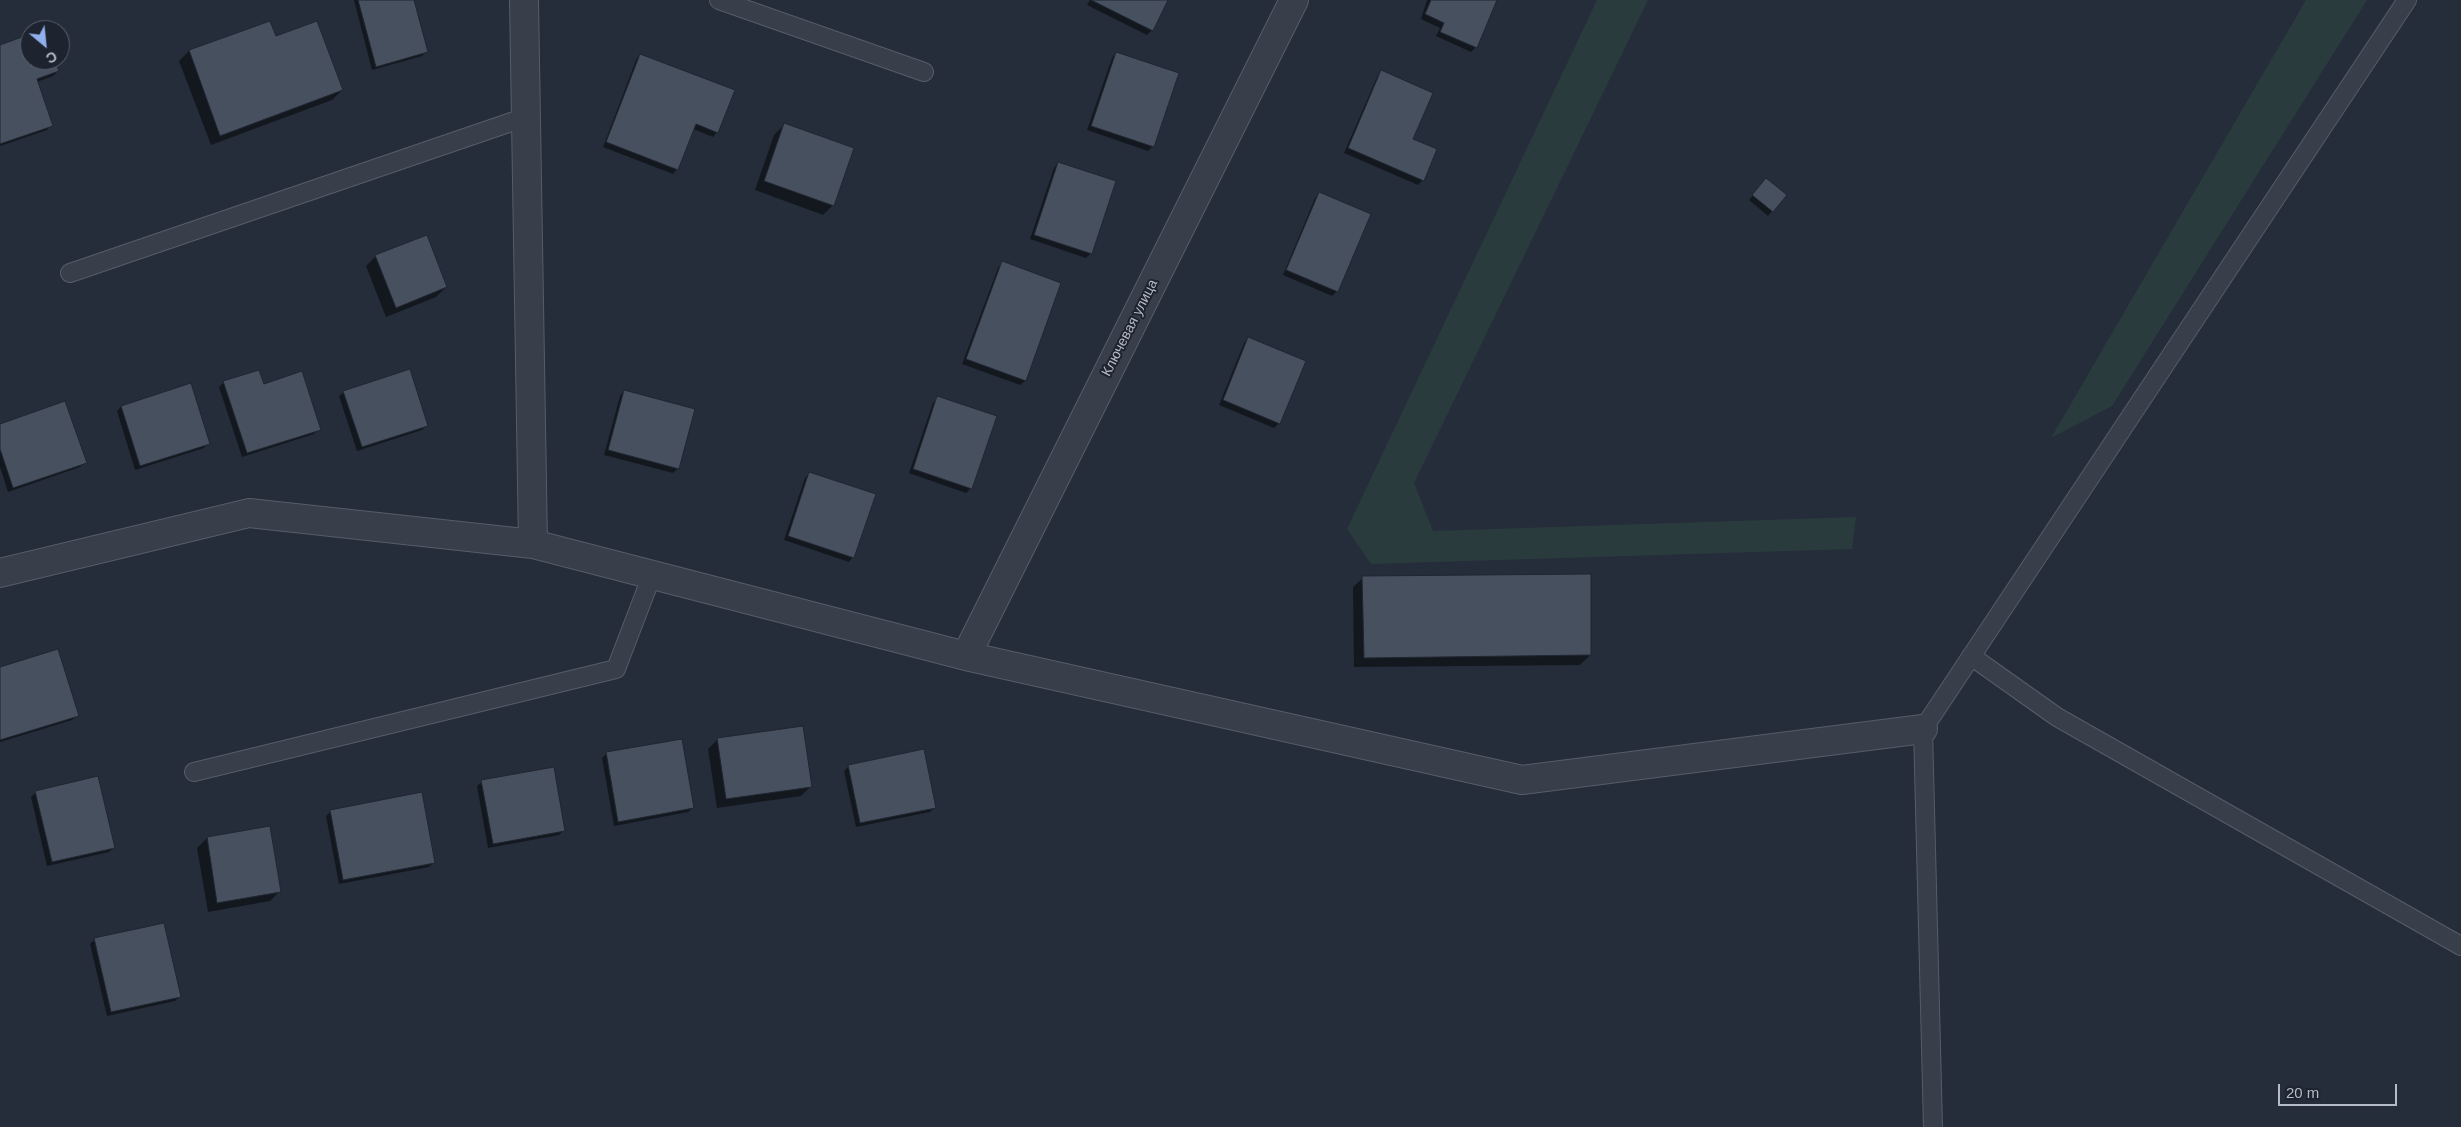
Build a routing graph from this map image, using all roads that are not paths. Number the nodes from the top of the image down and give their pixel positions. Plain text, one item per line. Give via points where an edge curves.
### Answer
1 (524, 0) edge
2 (719, 0) edge
3 (1294, 0) edge
4 (2407, 0) edge
5 (924, 72) dead end
6 (526, 117) junction
7 (70, 273) dead end
8 (533, 544) junction
9 (0, 573) edge
10 (652, 575) junction
11 (966, 656) junction
12 (1971, 656) junction
13 (1922, 730) junction
14 (194, 772) dead end
15 (2461, 946) edge
16 (1933, 1127) edge

1 - 6 street
2 - 5 lane
3 - 11 street, Ключевая улица
4 - 12 lane
6 - 7 lane
6 - 8 street
8 - 9 street via 249,513
8 - 10 street
10 - 11 street
10 - 14 lane via 616,669
11 - 13 street via 1522,780
12 - 13 lane
12 - 15 lane via 2057,717
13 - 16 lane

